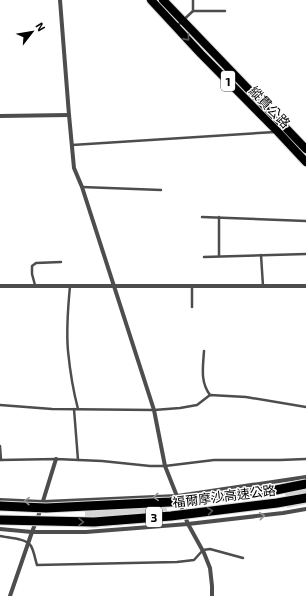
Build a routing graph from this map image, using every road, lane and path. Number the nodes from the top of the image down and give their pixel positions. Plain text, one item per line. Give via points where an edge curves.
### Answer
1 (60, 0) edge
2 (151, 0) edge
3 (163, 0) edge
4 (194, 0) edge
5 (225, 11) dead end
6 (193, 12) junction
7 (179, 24) junction
8 (69, 115) junction
9 (0, 116) edge
10 (278, 132) junction
11 (72, 145) junction
12 (306, 149) edge
13 (306, 162) edge
14 (82, 187) junction
15 (161, 190) dead end
16 (202, 217) dead end
17 (219, 217) junction
18 (306, 221) edge
19 (306, 254) edge
20 (261, 255) junction
21 (219, 256) junction
22 (204, 257) dead end
23 (62, 262) dead end
24 (0, 286) edge
25 (36, 286) junction
26 (70, 286) junction
27 (114, 286) junction
28 (192, 286) junction
29 (263, 286) junction
30 (306, 286) edge
31 (192, 307) dead end
32 (204, 351) dead end
33 (210, 395) junction
34 (0, 405) edge
35 (306, 406) edge
36 (74, 409) junction
37 (78, 409) junction
38 (154, 410) junction
39 (0, 446) edge
40 (56, 459) junction
41 (306, 459) edge
42 (1, 460) edge
43 (78, 460) junction
44 (165, 466) junction
45 (306, 477) edge
46 (306, 484) edge
47 (177, 496) junction
48 (306, 498) edge
49 (0, 500) edge
50 (43, 502) junction
51 (0, 506) edge
52 (306, 509) edge
53 (0, 520) edge
54 (188, 524) junction
55 (0, 530) edge
56 (32, 532) junction
57 (0, 536) edge
58 (28, 543) junction
59 (203, 550) junction
60 (244, 558) dead end
61 (10, 596) edge
62 (212, 596) edge

1 - 8 street
2 - 7 main road, 縱貫公路 / 1
3 - 7 main road, 縱貫公路 / 1
4 - 6 lane
5 - 6 lane
6 - 7 lane
7 -> 10 main road, 縱貫公路 / 1 via 201,54
7 - 12 main road, 縱貫公路 / 1
8 - 9 street
8 - 11 street
10 - 11 lane
10 - 13 main road, 縱貫公路 / 1
11 - 14 street via 74,168
14 - 15 lane
14 - 27 street
16 - 17 lane
17 - 18 lane
17 - 21 lane
19 - 20 lane
20 - 21 lane
20 - 29 lane
21 - 22 lane
23 - 25 lane via 36,263 32,266
24 - 25 street
25 - 26 street
26 - 27 street
26 - 37 lane via 68,350
27 - 28 street
27 - 38 street
28 - 29 street
28 - 31 lane
29 - 30 street
32 - 33 lane via 203,376 205,389
33 - 35 lane via 246,397
33 - 38 lane via 197,405
34 - 36 lane
36 - 37 lane
36 - 43 lane
37 - 38 lane
38 - 44 street
39 - 42 lane
40 - 42 lane
40 - 43 lane
40 - 50 street
41 - 44 lane via 214,460
43 - 44 lane
44 - 47 street
45 - 47 street
46 - 51 highway, 福爾摩沙高速公路 / 3, bridge via 276,490 170,502 46,508
47 -> 50 street
47 - 54 street
53 -> 48 highway, 福爾摩沙高速公路 / 3, bridge via 94,522 171,516
50 -> 49 street
50 - 56 street
54 -> 52 street
54 - 56 street via 86,532
54 - 59 street
55 - 56 street
56 - 58 street
57 - 58 lane
58 - 59 lane via 37,565 177,562 194,560
58 - 61 street
59 - 60 lane via 210,549
59 - 62 street via 210,568

